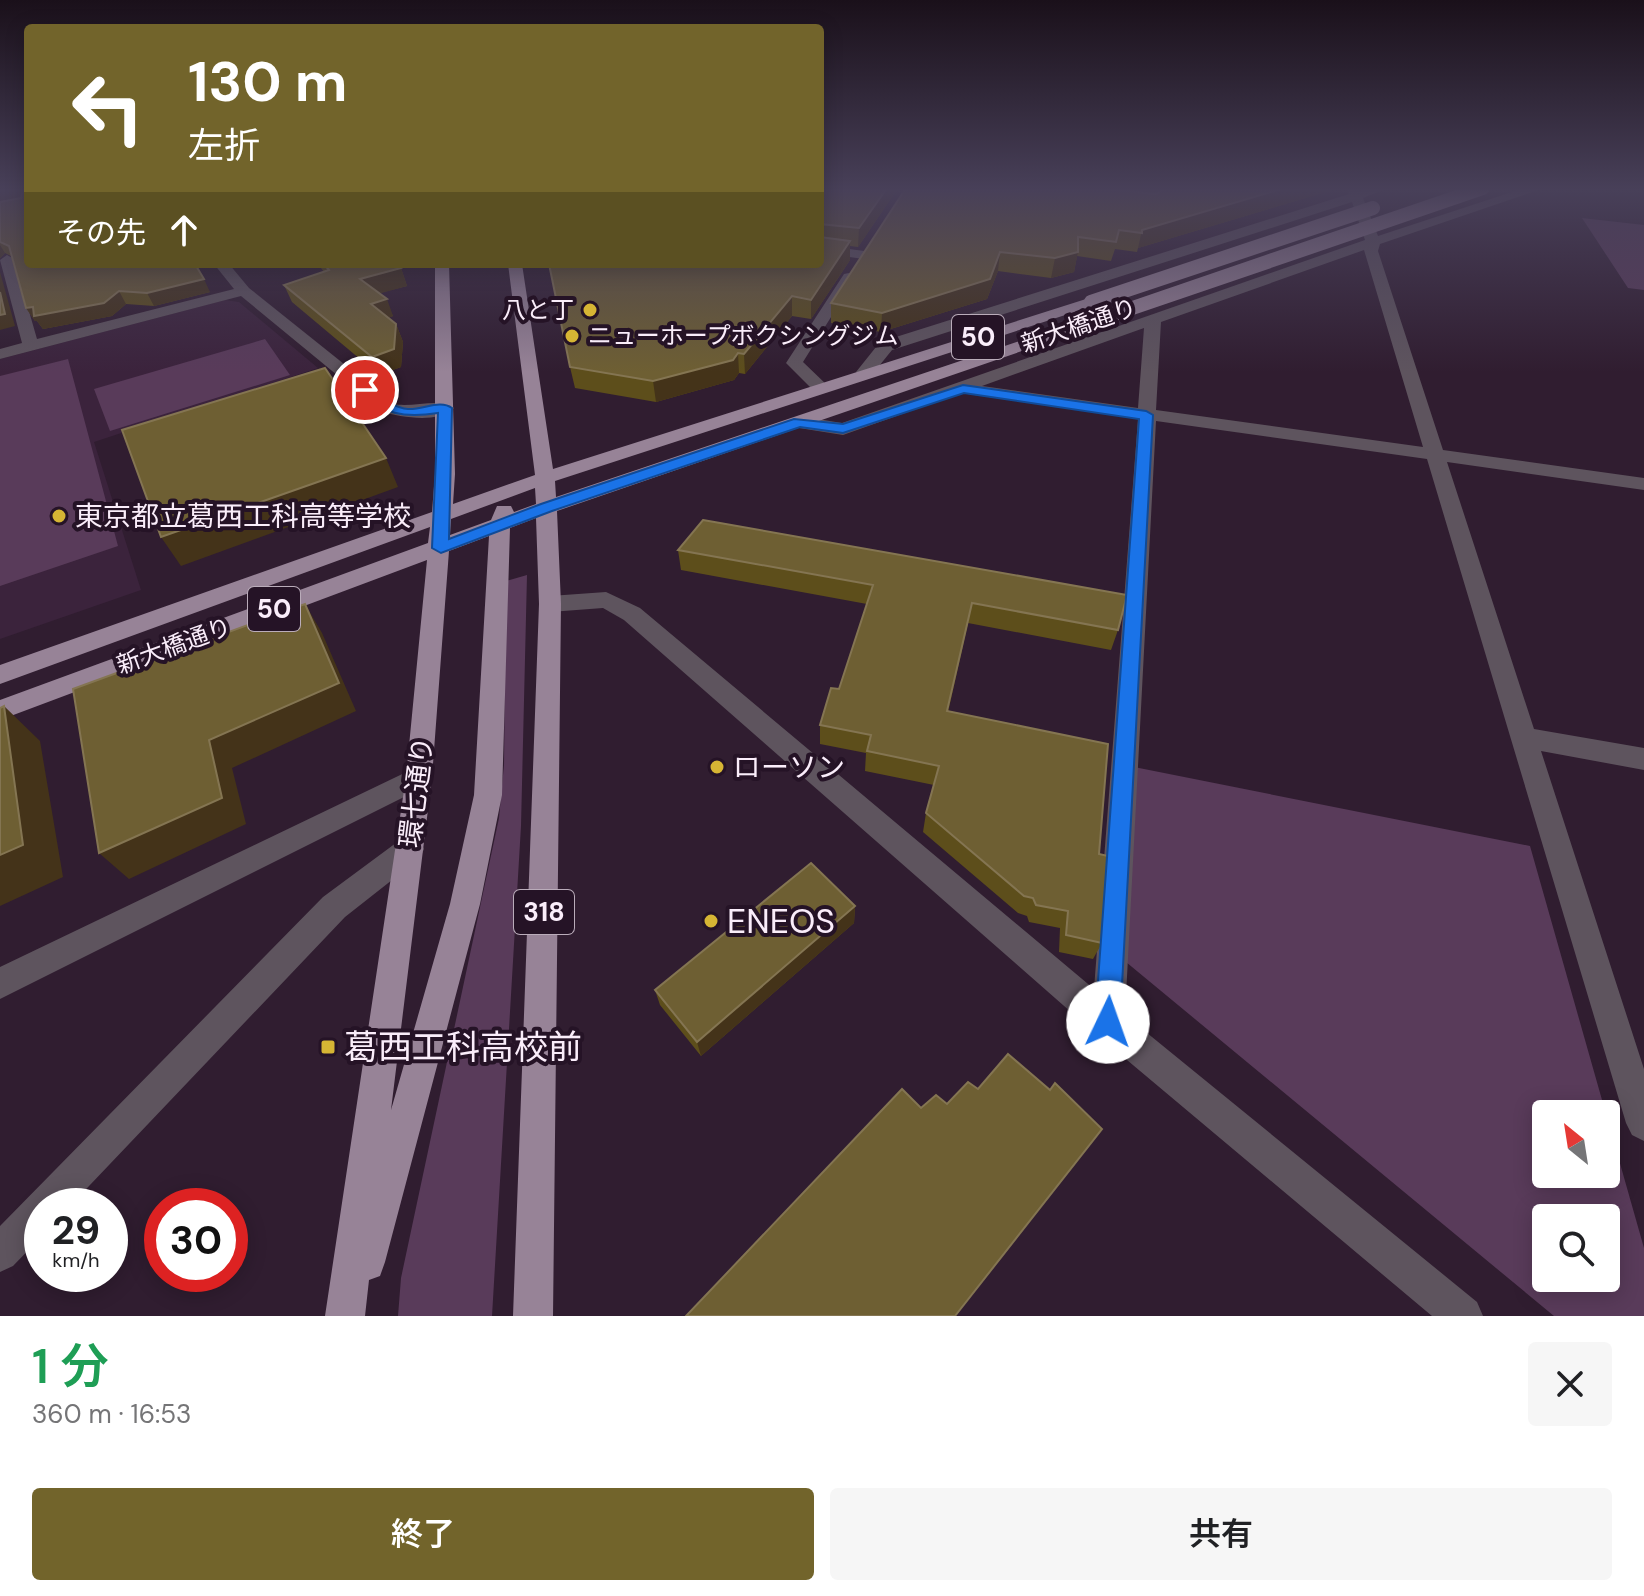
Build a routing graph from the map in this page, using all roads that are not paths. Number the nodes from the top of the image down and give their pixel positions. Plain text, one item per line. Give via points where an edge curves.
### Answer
1 (867, 249) edge
2 (1182, 249) edge
3 (1237, 249) edge
4 (1304, 249) edge
5 (1352, 249) edge
6 (1371, 249) edge
7 (824, 250) edge
8 (864, 255) junction
9 (8, 259) edge
10 (224, 268) edge
11 (442, 268) edge
12 (516, 268) edge
13 (244, 291) junction
14 (1153, 320) junction
15 (31, 346) junction
16 (0, 354) edge
17 (865, 372) junction
18 (820, 387) junction
19 (963, 389) junction
20 (445, 408) junction
21 (1146, 415) junction
22 (799, 422) junction
23 (1436, 455) junction
24 (1644, 484) edge
25 (546, 492) junction
26 (442, 515) junction
27 (500, 525) junction
28 (441, 548) junction
29 (550, 604) junction
30 (0, 675) edge
31 (0, 710) edge
32 (1525, 738) junction
33 (1644, 759) edge
34 (419, 777) junction
35 (410, 849) junction
36 (0, 983) edge
37 (1108, 1022) junction
38 (1644, 1123) edge
39 (63, 1188) edge
40 (24, 1228) edge
41 (0, 1253) edge
42 (348, 1316) edge
43 (533, 1316) edge
44 (1463, 1316) edge

1 - 8 street
2 - 17 street via 886,346
3 - 17 main road, 新大橋通り / 50, bridge via 1091,302
4 - 22 main road, 新大橋通り / 50, bridge
5 - 14 street
6 - 23 street
7 - 8 street
8 - 18 street via 794,363
9 - 15 street
10 - 13 street
11 - 20 main road, 環七通り
12 - 25 main road, 318
13 - 15 street
13 - 20 street via 388,408 409,413
14 - 19 street
14 - 21 street
15 - 16 street
17 - 18 main road, 新大橋通り / 50
18 - 25 main road, 新大橋通り / 50
19 - 21 street
19 - 22 street via 843,429
20 - 26 main road, 環七通り
21 - 23 street
21 - 37 street
22 - 25 main road, 新大橋通り / 50
23 - 24 street
23 - 32 street
25 - 26 main road, 新大橋通り / 50
25 - 27 main road via 514,497
25 - 29 main road, 318
26 - 28 main road, 環七通り
26 - 30 main road, 新大橋通り / 50
27 - 28 main road, 新大橋通り / 50
27 - 42 main road via 488,795 465,904
28 - 31 main road, 新大橋通り / 50
28 - 34 main road, 環七通り
29 - 37 street via 606,600 632,614
29 - 43 main road, 318
32 - 33 street
32 - 38 street
34 - 35 main road, 環七通り
34 - 36 street
35 - 39 street via 334,907
35 - 42 main road, 環七通り
37 - 44 street
40 - 41 street

